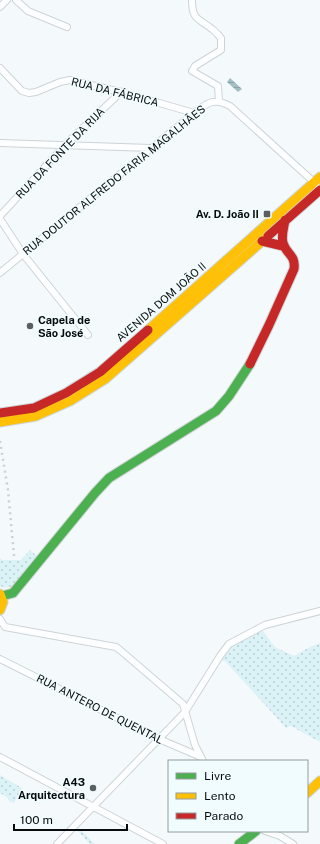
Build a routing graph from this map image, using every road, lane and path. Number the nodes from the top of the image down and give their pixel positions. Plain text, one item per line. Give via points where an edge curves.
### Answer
1 (7, 0) edge
2 (16, 0) edge
3 (192, 0) edge
4 (0, 7) edge
5 (67, 27) dead end
6 (0, 68) edge
7 (121, 92) junction
8 (219, 101) junction
9 (194, 112) junction
10 (0, 143) edge
11 (65, 145) junction
12 (151, 148) junction
13 (319, 184) edge
14 (0, 216) edge
15 (0, 219) edge
16 (285, 220) junction
17 (262, 241) junction
18 (283, 246) junction
19 (23, 254) junction
20 (0, 273) edge
21 (88, 335) dead end
22 (35, 412) junction
23 (0, 413) edge
24 (0, 422) edge
25 (1, 595) edge
26 (0, 610) edge
27 (320, 611) edge
28 (0, 619) edge
29 (0, 658) edge
30 (185, 712) junction
31 (159, 739) junction
32 (0, 757) edge
33 (202, 759) edge
34 (320, 781) edge
35 (308, 792) edge
36 (95, 806) junction
37 (251, 832) edge
38 (269, 832) edge
39 (57, 844) edge
40 (163, 844) edge
41 (239, 844) edge
42 (293, 844) edge

1 - 4 street
2 - 5 street via 28,11
3 - 8 street via 192,11 196,20 212,29 221,38 221,50 195,66 192,71 218,86
6 - 7 street, RUA DA FÁBRICA via 22,91 28,93 70,80
7 - 9 street, RUA DA FÁBRICA
7 - 11 street, RUA DA FONTE DA RIJA
8 - 9 street, RUA DOUTOR ALFREDO FARIA MAGALHÃES via 210,102
8 - 13 street, RUA DOUTOR ALFREDO FARIA MAGALHÃES via 230,106
9 - 12 street, RUA DOUTOR ALFREDO FARIA MAGALHÃES
10 - 11 street
11 - 12 street
11 - 14 street, RUA DA FONTE DA RIJA
12 - 19 street, RUA DOUTOR ALFREDO FARIA MAGALHÃES
13 - 16 main road, AVENIDA DOM JOÃO II
13 - 22 main road, AVENIDA DOM JOÃO II via 100,372
15 - 19 street
16 - 17 main road, AVENIDA DOM JOÃO II
16 - 18 main road
17 - 18 main road
17 - 22 main road, AVENIDA DOM JOÃO II via 105,379 70,401
18 - 25 main road via 295,259 296,264 259,346 229,398 216,411 109,478 13,593
19 - 20 street, RUA DOUTOR ALFREDO FARIA MAGALHÃES
19 - 21 street
22 - 23 main road, AVENIDA DOM JOÃO II
22 - 24 main road, AVENIDA DOM JOÃO II
25 - 26 main road via 3,604
27 - 30 street via 265,625 229,644
28 - 30 street via 5,627 116,647 183,704
29 - 31 street, RUA ANTERO DE QUENTAL
30 - 31 street
30 - 33 street
31 - 33 street, RUA ANTERO DE QUENTAL
31 - 36 street
32 - 36 street
34 - 35 main road
36 - 39 street
36 - 40 street
37 - 41 main road
38 - 42 street

